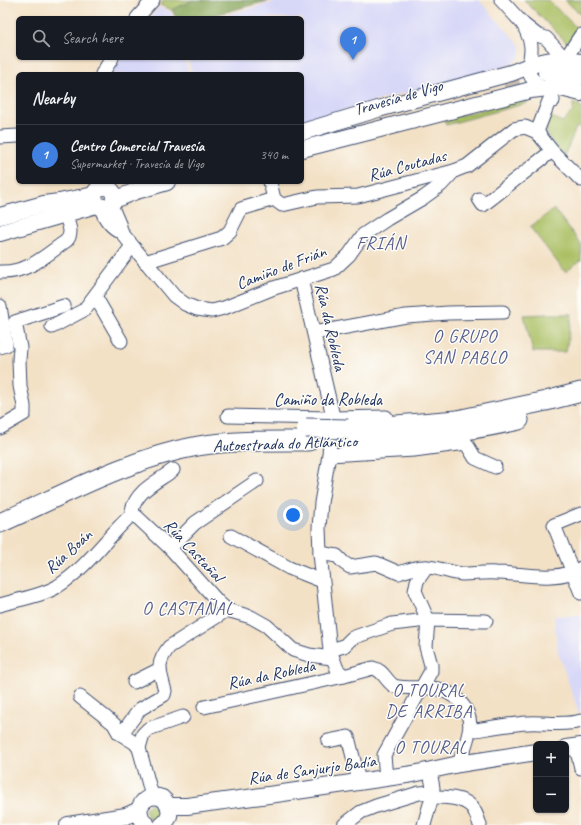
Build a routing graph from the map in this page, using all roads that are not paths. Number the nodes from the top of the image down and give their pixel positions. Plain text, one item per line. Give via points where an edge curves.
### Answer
1 (153, 0) edge
2 (501, 0) edge
3 (139, 16) edge
4 (523, 24) junction
5 (581, 35) edge
6 (111, 60) edge
7 (574, 62) edge
8 (528, 66) junction
9 (103, 72) edge
10 (581, 77) edge
11 (545, 80) junction
12 (581, 82) edge
13 (581, 93) edge
14 (553, 100) dead end
15 (304, 131) edge
16 (537, 132) junction
17 (16, 136) edge
18 (304, 136) edge
19 (0, 137) edge
20 (304, 143) edge
21 (304, 148) edge
22 (552, 151) junction
23 (454, 171) junction
24 (581, 180) edge
25 (130, 184) edge
26 (160, 184) edge
27 (270, 184) edge
28 (103, 196) edge
29 (479, 199) dead end
30 (274, 200) junction
31 (65, 214) junction
32 (0, 216) edge
33 (0, 233) edge
34 (132, 246) junction
35 (145, 262) junction
36 (0, 272) edge
37 (301, 279) junction
38 (95, 296) junction
39 (0, 306) edge
40 (64, 306) dead end
41 (503, 312) dead end
42 (52, 327) dead end
43 (314, 333) junction
44 (121, 341) dead end
45 (0, 347) edge
46 (581, 392) edge
47 (581, 405) edge
48 (428, 414) dead end
49 (228, 416) dead end
50 (332, 418) junction
51 (0, 428) edge
52 (307, 435) junction
53 (348, 435) junction
54 (329, 455) junction
55 (494, 467) dead end
56 (173, 470) dead end
57 (257, 481) dead end
58 (0, 510) edge
59 (132, 514) junction
60 (581, 514) edge
61 (0, 524) edge
62 (231, 536) dead end
63 (170, 548) junction
64 (320, 553) junction
65 (427, 567) junction
66 (577, 570) edge
67 (322, 581) junction
68 (581, 593) edge
69 (0, 605) edge
70 (227, 610) junction
71 (428, 620) junction
72 (486, 621) dead end
73 (331, 654) junction
74 (160, 669) junction
75 (344, 676) junction
76 (134, 682) dead end
77 (423, 688) junction
78 (80, 697) dead end
79 (204, 707) dead end
80 (183, 717) dead end
81 (581, 721) edge
82 (126, 729) dead end
83 (470, 731) junction
84 (328, 741) dead end
85 (574, 747) edge
86 (140, 748) junction
87 (533, 752) edge
88 (459, 764) junction
89 (581, 768) edge
90 (430, 771) junction
91 (386, 778) junction
92 (359, 781) junction
93 (432, 795) junction
94 (152, 796) junction
95 (167, 819) edge
96 (141, 820) edge
97 (68, 825) edge
98 (344, 825) edge
99 (424, 825) edge
100 (480, 825) edge

1 - 3 street
2 - 4 street
4 - 7 street via 537,35 546,38
4 - 8 street via 531,46
5 - 7 street via 567,56
6 - 9 street
7 - 8 main road via 553,60
8 - 11 street via 533,80
8 - 15 main road
10 - 11 main road via 564,74
11 - 12 main road
11 - 13 main road via 557,87
11 - 21 main road via 517,93
14 - 16 street via 549,101
16 - 22 street
16 - 23 street, Rúa Coutadas via 525,127 514,129 467,166
17 - 19 street
18 - 20 main road, Travesía de Vigo via 504,83
22 - 24 street
22 - 29 street via 483,205
23 - 30 street, Rúa Coutadas via 358,196 317,197 282,205
23 - 37 street, Camiño de Frián via 442,185 363,235 349,255 334,269
25 - 28 main road
26 - 28 main road via 130,193
27 - 30 street
28 - 31 main road
28 - 32 main road via 44,204
28 - 34 street, Camiño de Frián via 106,220
30 - 35 street, Rúa Coutadas via 241,209 230,231 222,238
31 - 33 main road
31 - 36 street via 71,233 66,241 31,266 11,272
34 - 35 street, Camiño de Frián
34 - 38 street
35 - 37 street, Camiño de Frián via 174,296 197,309 212,311
37 - 43 street, Rúa da Robleda
38 - 42 street via 84,310
38 - 44 street
39 - 45 street via 6,345
40 - 51 street via 15,322 20,348 20,386 24,414
41 - 43 street via 406,316
43 - 50 street, Rúa da Robleda
46 - 53 highway, Autoestrada do Atlántico via 457,420
47 - 53 highway, Autoestrada do Atlántico via 487,428 443,435 397,440
48 - 50 street, Camiño da Robleda
49 - 50 street, Camiño da Robleda
50 - 54 street, Rúa da Robleda
52 - 53 highway, Autoestrada do Atlántico
52 - 58 highway, Autoestrada do Atlántico via 246,429 192,434 115,458
52 - 61 highway, Autoestrada do Atlántico via 206,446 156,456
54 - 55 street via 414,450 466,443 475,458
54 - 64 street, Rúa da Robleda via 321,503
56 - 59 street, Rúa Boán via 140,494 134,502
57 - 63 street via 195,523
59 - 63 street, Rúa Castañal
59 - 69 street, Rúa Boán via 84,564 57,587
60 - 66 street via 554,525
62 - 67 street via 289,568
63 - 70 street, Rúa Castañal
64 - 65 street via 337,556 350,567 376,563 399,573
64 - 67 street, Rúa da Robleda
65 - 66 street via 463,574 498,573 525,576 564,575
65 - 71 street via 417,581 415,591
66 - 68 street
67 - 73 street, Rúa da Robleda
70 - 73 street, Rúa Castañal via 251,617 267,626 294,650 309,655
70 - 74 street via 169,647 163,655
71 - 72 street
71 - 73 street via 392,624 352,638
71 - 77 street via 426,647 431,671
73 - 75 street, Rúa da Robleda via 337,669
74 - 76 street
74 - 82 street via 164,695 140,709
75 - 77 street, Rúa da Robleda via 373,668 380,671 394,686
75 - 79 street, Rúa da Robleda
77 - 83 street, Rúa da Robleda via 443,690 458,699 467,710
77 - 91 street via 384,755
78 - 86 street via 114,724 119,734 135,742
80 - 86 street via 148,728 143,734
81 - 83 street via 571,724 505,725
83 - 88 street, Rúa da Robleda
84 - 92 street via 348,737
85 - 89 street
86 - 94 street
87 - 88 main road, Rúa de Sanjurjo Badía
88 - 90 main road, Rúa de Sanjurjo Badía
90 - 91 main road, Rúa de Sanjurjo Badía
90 - 93 street
91 - 92 main road, Rúa de Sanjurjo Badía
92 - 95 main road, Rúa de Sanjurjo Badía via 187,806
93 - 98 street via 419,793 376,806 361,812
93 - 99 street
93 - 100 street via 467,803 472,807
94 - 95 main road, Rúa de Sanjurjo Badía via 162,798 166,802
94 - 96 main road via 143,801
96 - 97 main road

